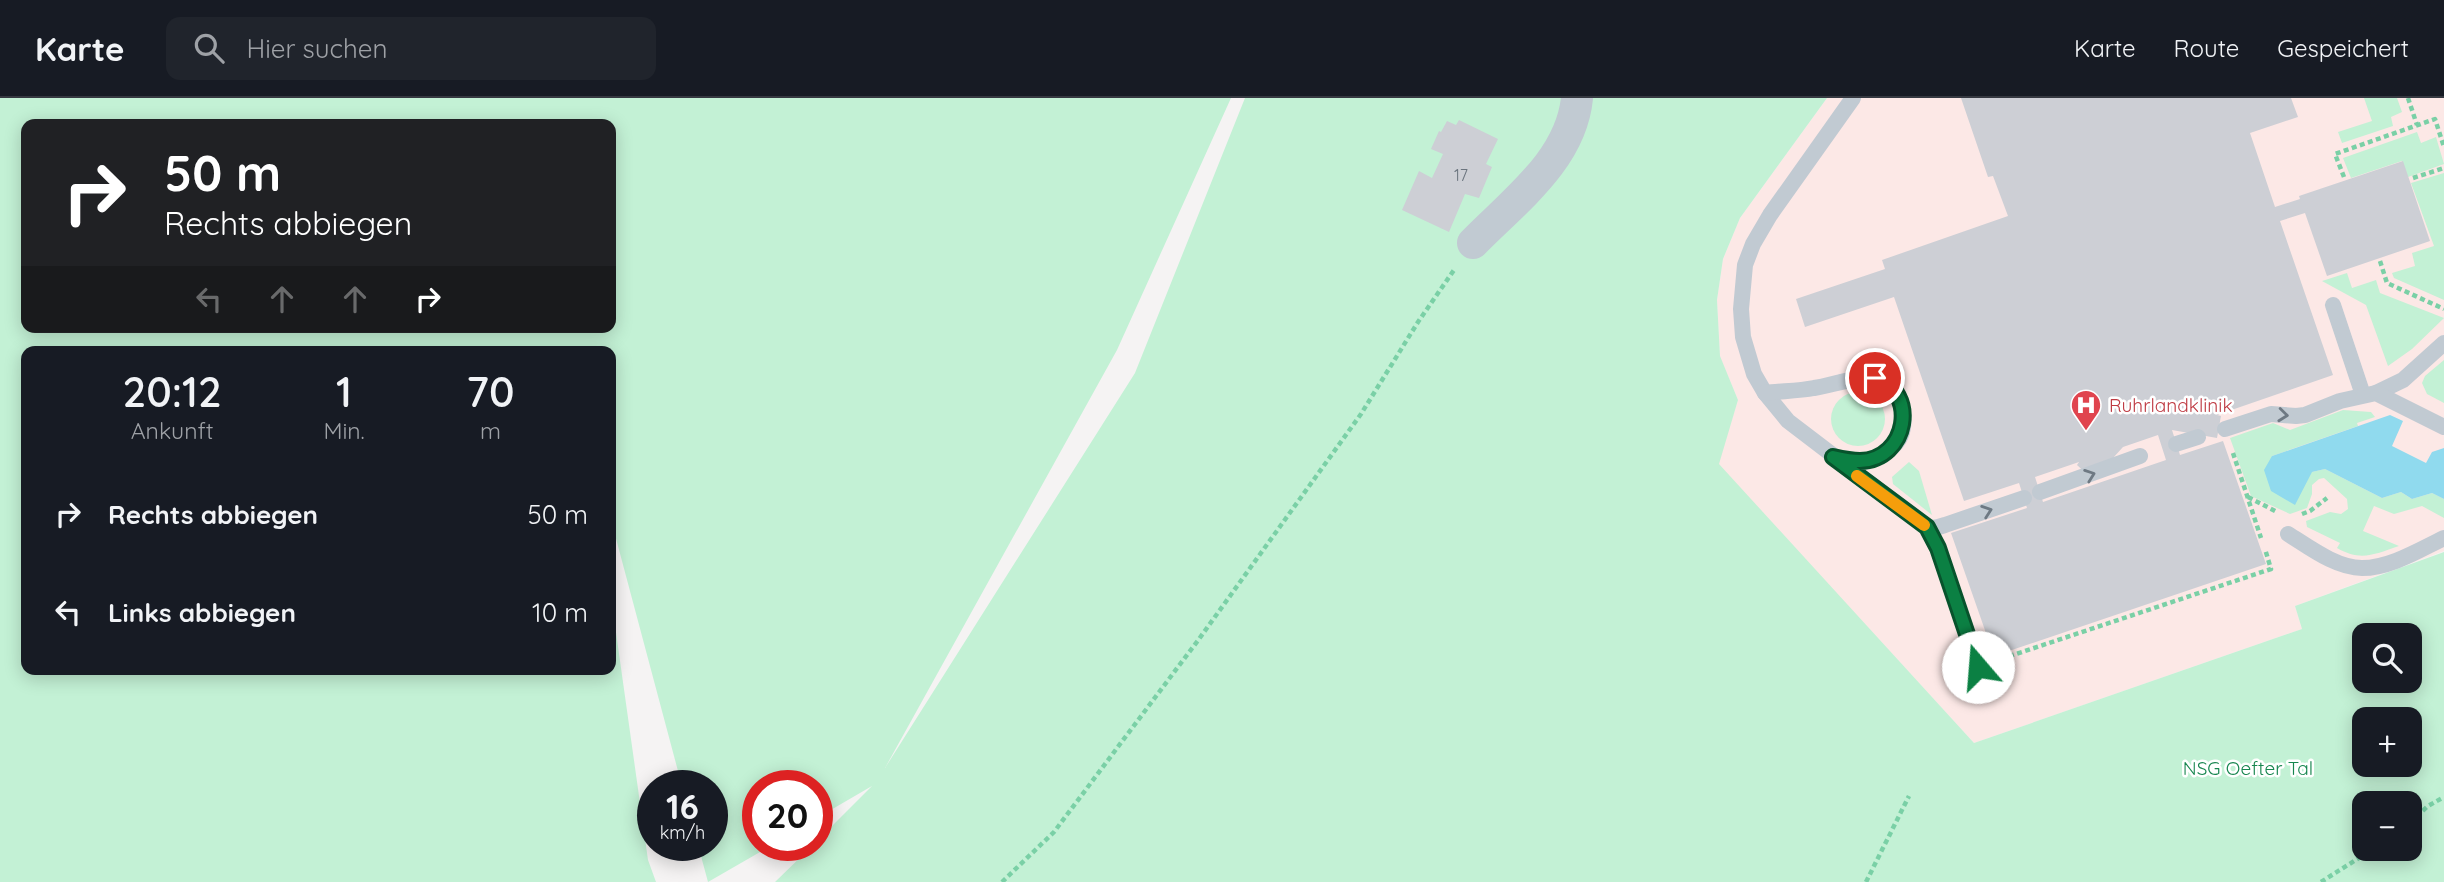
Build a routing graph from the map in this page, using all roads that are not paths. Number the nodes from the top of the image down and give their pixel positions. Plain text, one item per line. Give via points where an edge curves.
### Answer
1 (1577, 98) edge
2 (1853, 98) edge
3 (1473, 243) road end
4 (2333, 305) dead end
5 (2444, 343) edge
6 (1765, 393) junction
7 (2369, 394) junction
8 (2444, 427) edge
9 (2225, 429) road end
10 (2198, 437) dead end
11 (2176, 444) dead end
12 (2140, 456) dead end
13 (1833, 457) junction
14 (2040, 492) dead end
15 (2024, 498) dead end
16 (1927, 527) junction
17 (2288, 534) dead end
18 (2444, 538) edge
19 (1978, 667) road end

1 - 3 street via 1575,117 1558,153
2 - 6 lane via 1770,215 1745,265 1743,337
4 - 7 lane
5 - 7 lane via 2403,380
6 - 13 lane via 1788,421
6 - 13 lane via 1850,380 1885,381 1899,400 1900,438 1876,457 1861,461
7 - 8 lane
9 -> 7 lane via 2270,414 2305,415
10 - 11 lane
14 -> 12 lane
13 - 16 lane
16 -> 15 lane via 1951,524
16 - 19 lane
17 - 18 lane via 2334,561 2360,568 2400,558

